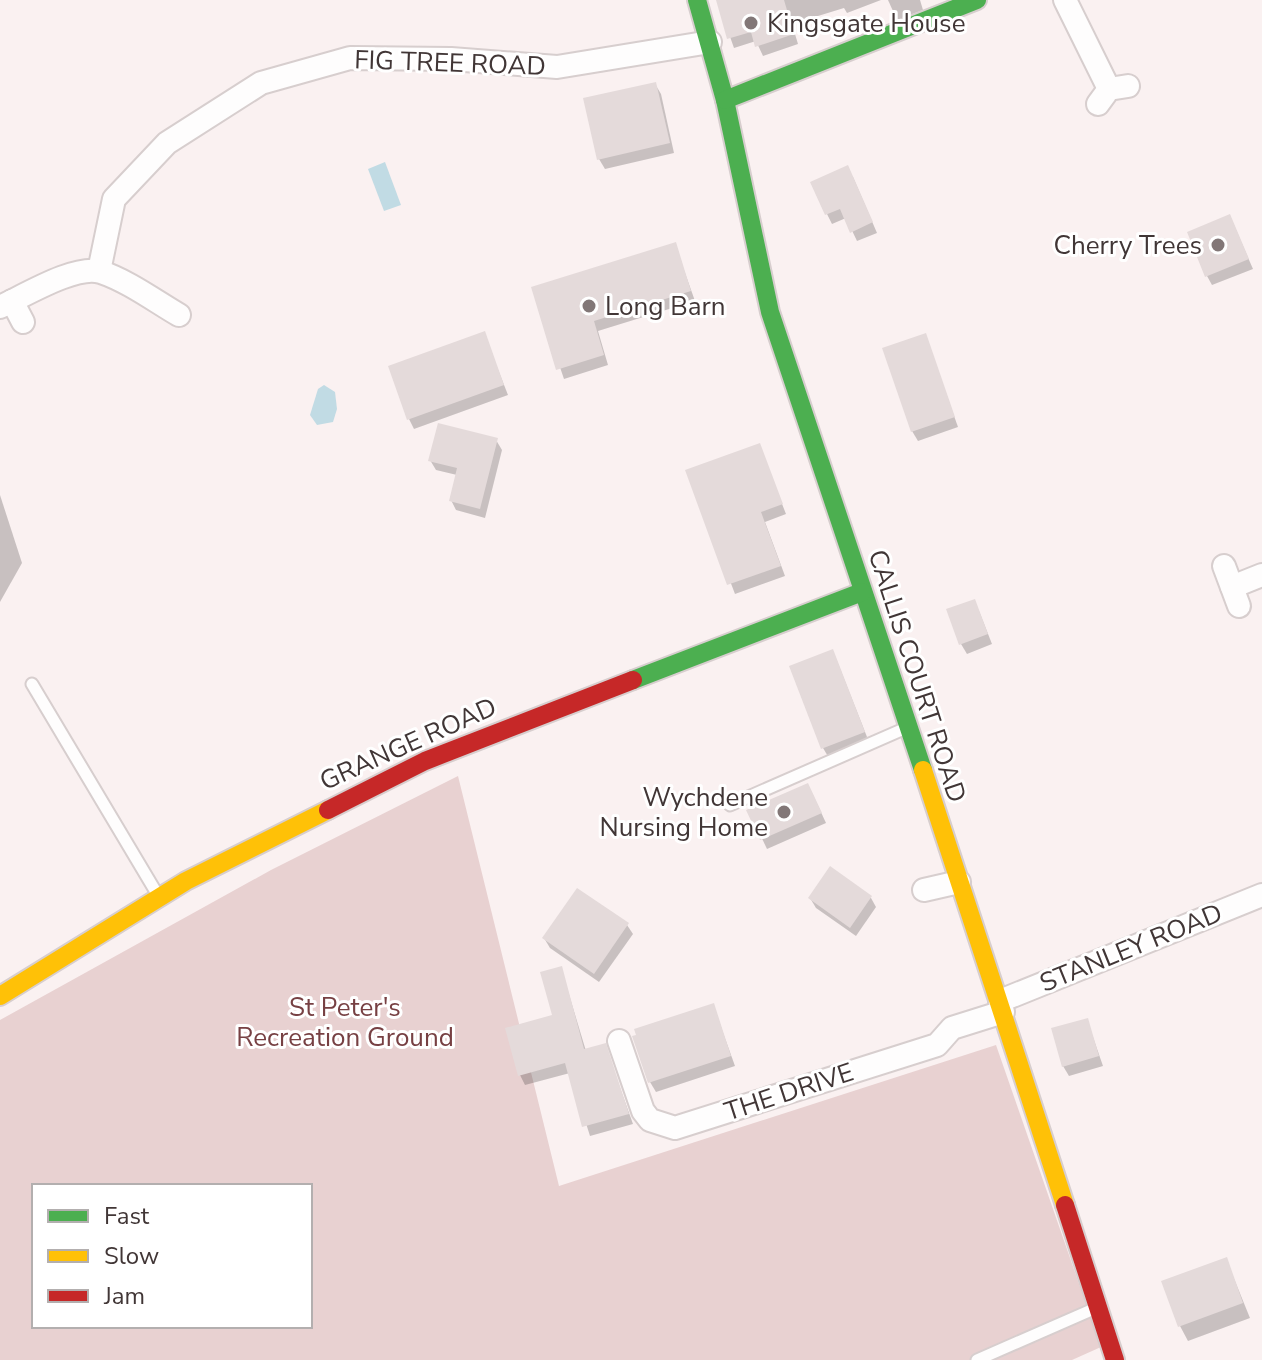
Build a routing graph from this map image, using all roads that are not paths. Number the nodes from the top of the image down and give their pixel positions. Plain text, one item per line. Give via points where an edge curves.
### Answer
1 (697, 0) edge
2 (977, 0) edge
3 (1065, 0) edge
4 (710, 42) junction
5 (1112, 93) dead end
6 (725, 100) junction
7 (99, 271) junction
8 (6, 304) edge
9 (181, 312) dead end
10 (23, 322) dead end
11 (1262, 575) edge
12 (1231, 586) dead end
13 (862, 592) junction
14 (32, 684) dead end
15 (907, 728) junction
16 (730, 805) dead end
17 (959, 882) junction
18 (924, 890) dead end
19 (1262, 895) edge
20 (159, 898) junction
21 (0, 996) edge
22 (1002, 1006) junction
23 (619, 1041) dead end
24 (1096, 1308) junction
25 (977, 1360) edge
26 (1115, 1360) edge

1 - 4 street, CALLIS COURT ROAD
2 - 6 street
3 - 5 street
4 - 6 street, CALLIS COURT ROAD
4 - 7 street, FIG TREE ROAD via 557,67 350,58 261,83 167,143 114,199
6 - 13 street, CALLIS COURT ROAD via 770,312
7 - 8 street via 83,271
7 - 9 street
8 - 10 street
11 - 12 street
13 - 15 street, CALLIS COURT ROAD
13 - 20 street, GRANGE ROAD via 457,746
14 - 20 lane
15 - 16 lane
15 - 17 street, CALLIS COURT ROAD
17 - 18 street
17 - 22 street, CALLIS COURT ROAD
19 - 22 street, STANLEY ROAD
20 - 21 street, GRANGE ROAD
22 - 23 street, THE DRIVE via 952,1028 937,1045 675,1128 650,1120 643,1111
22 - 24 street, CALLIS COURT ROAD
24 - 25 lane
24 - 26 street, CALLIS COURT ROAD

